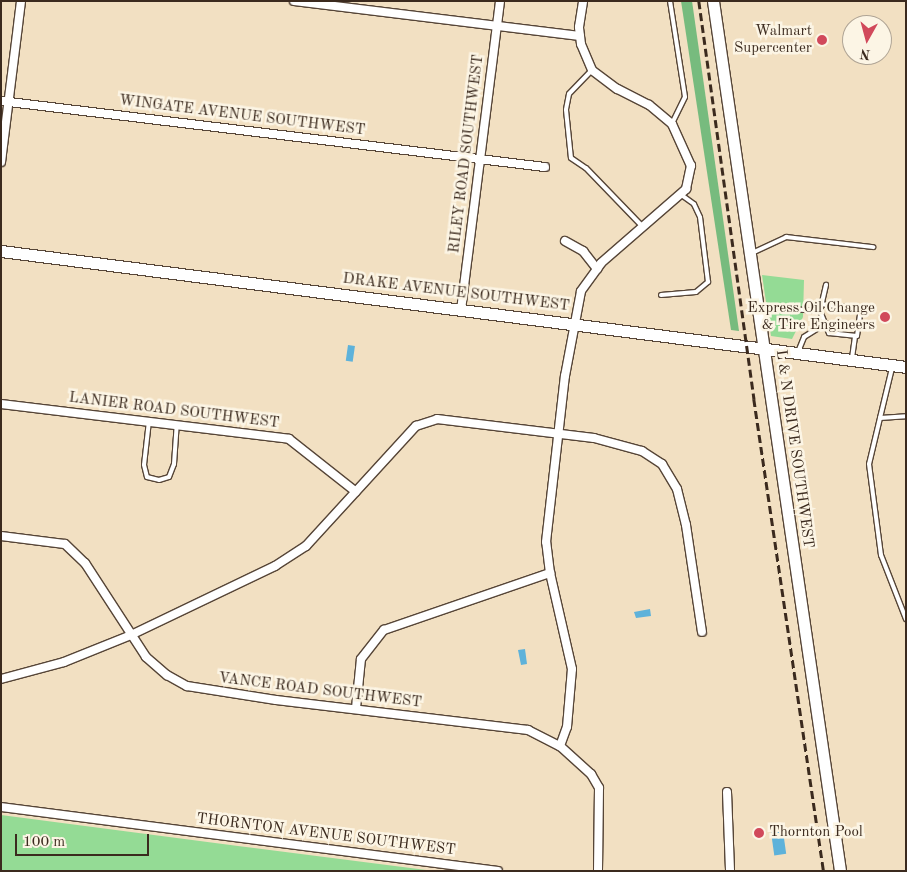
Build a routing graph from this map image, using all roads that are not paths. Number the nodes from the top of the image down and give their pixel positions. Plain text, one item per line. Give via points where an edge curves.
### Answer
1 (21, 1) edge
2 (294, 1) edge
3 (500, 1) edge
4 (583, 1) edge
5 (670, 1) edge
6 (713, 1) edge
7 (498, 26) junction
8 (580, 36) junction
9 (592, 70) junction
10 (5, 101) edge
11 (672, 124) junction
12 (480, 160) junction
13 (1, 162) edge
14 (545, 167) dead end
15 (680, 194) junction
16 (643, 227) junction
17 (565, 241) dead end
18 (873, 248) dead end
19 (1, 251) edge
20 (750, 254) junction
21 (597, 269) junction
22 (826, 285) dead end
23 (661, 295) dead end
24 (822, 304) junction
25 (758, 307) junction
26 (461, 310) junction
27 (820, 311) junction
28 (826, 323) junction
29 (575, 324) junction
30 (855, 336) junction
31 (764, 347) junction
32 (798, 352) junction
33 (852, 360) junction
34 (892, 366) junction
35 (906, 368) edge
36 (1, 404) edge
37 (906, 416) edge
38 (880, 418) junction
39 (149, 421) junction
40 (177, 425) junction
41 (557, 433) junction
42 (356, 492) junction
43 (1, 536) edge
44 (550, 573) junction
45 (906, 619) edge
46 (702, 632) dead end
47 (131, 635) junction
48 (1, 680) edge
49 (356, 708) junction
50 (560, 746) junction
51 (727, 792) dead end
52 (1, 807) edge
53 (498, 871) edge
54 (598, 871) edge
55 (730, 871) edge
56 (840, 871) edge

1 - 10 street
2 - 7 street
3 - 7 street, RILEY ROAD SOUTHWEST
4 - 8 street
5 - 11 lane via 685,97
6 - 20 street, L & N DRIVE SOUTHWEST
7 - 8 street
7 - 12 street, RILEY ROAD SOUTHWEST
8 - 9 street
9 - 11 street via 617,89 649,105
9 - 16 lane via 569,94 566,110 571,158 586,168
10 - 12 street, WINGATE AVENUE SOUTHWEST
10 - 13 street
11 - 15 street via 691,166 686,189
12 - 14 street, WINGATE AVENUE SOUTHWEST
12 - 26 street, RILEY ROAD SOUTHWEST
15 - 16 street
15 - 23 lane via 694,204 700,217 708,282 696,292
16 - 21 street
17 - 21 street via 583,251
18 - 20 lane via 786,237
19 - 26 street, DRAKE AVENUE SOUTHWEST
20 - 25 street, L & N DRIVE SOUTHWEST
21 - 29 street via 581,291
22 - 24 lane
24 - 27 lane
24 - 30 lane via 861,310
25 - 27 lane
25 - 31 street, L & N DRIVE SOUTHWEST
26 - 29 street, DRAKE AVENUE SOUTHWEST
27 - 28 lane
28 - 30 lane via 830,333
28 - 32 lane via 804,337
29 - 31 street, DRAKE AVENUE SOUTHWEST
29 - 41 street
30 - 33 lane
31 - 32 street, DRAKE AVENUE SOUTHWEST
31 - 56 street, L & N DRIVE SOUTHWEST
32 - 33 street, DRAKE AVENUE SOUTHWEST
33 - 34 street, DRAKE AVENUE SOUTHWEST
34 - 35 street, DRAKE AVENUE SOUTHWEST
34 - 38 lane
36 - 39 street, LANIER ROAD SOUTHWEST
37 - 38 lane
38 - 45 lane via 869,464 881,556
39 - 40 street, LANIER ROAD SOUTHWEST
39 - 40 lane via 144,465 147,476 159,480 169,477 174,464
40 - 42 street, LANIER ROAD SOUTHWEST via 289,439
41 - 42 street via 437,419 416,426
41 - 44 street via 546,542
41 - 46 street via 642,451 662,464 677,489 686,525
42 - 47 street via 306,546 275,566
43 - 47 street, VANCE ROAD SOUTHWEST via 65,544 85,563
44 - 49 street via 384,630 361,659
44 - 50 street via 572,670 567,727
47 - 48 street via 64,662
47 - 49 street, VANCE ROAD SOUTHWEST via 146,657 167,675 187,686
49 - 50 street, VANCE ROAD SOUTHWEST via 528,730
50 - 54 street, VANCE ROAD SOUTHWEST via 591,774 599,788
51 - 55 street
52 - 53 street, THORNTON AVENUE SOUTHWEST

